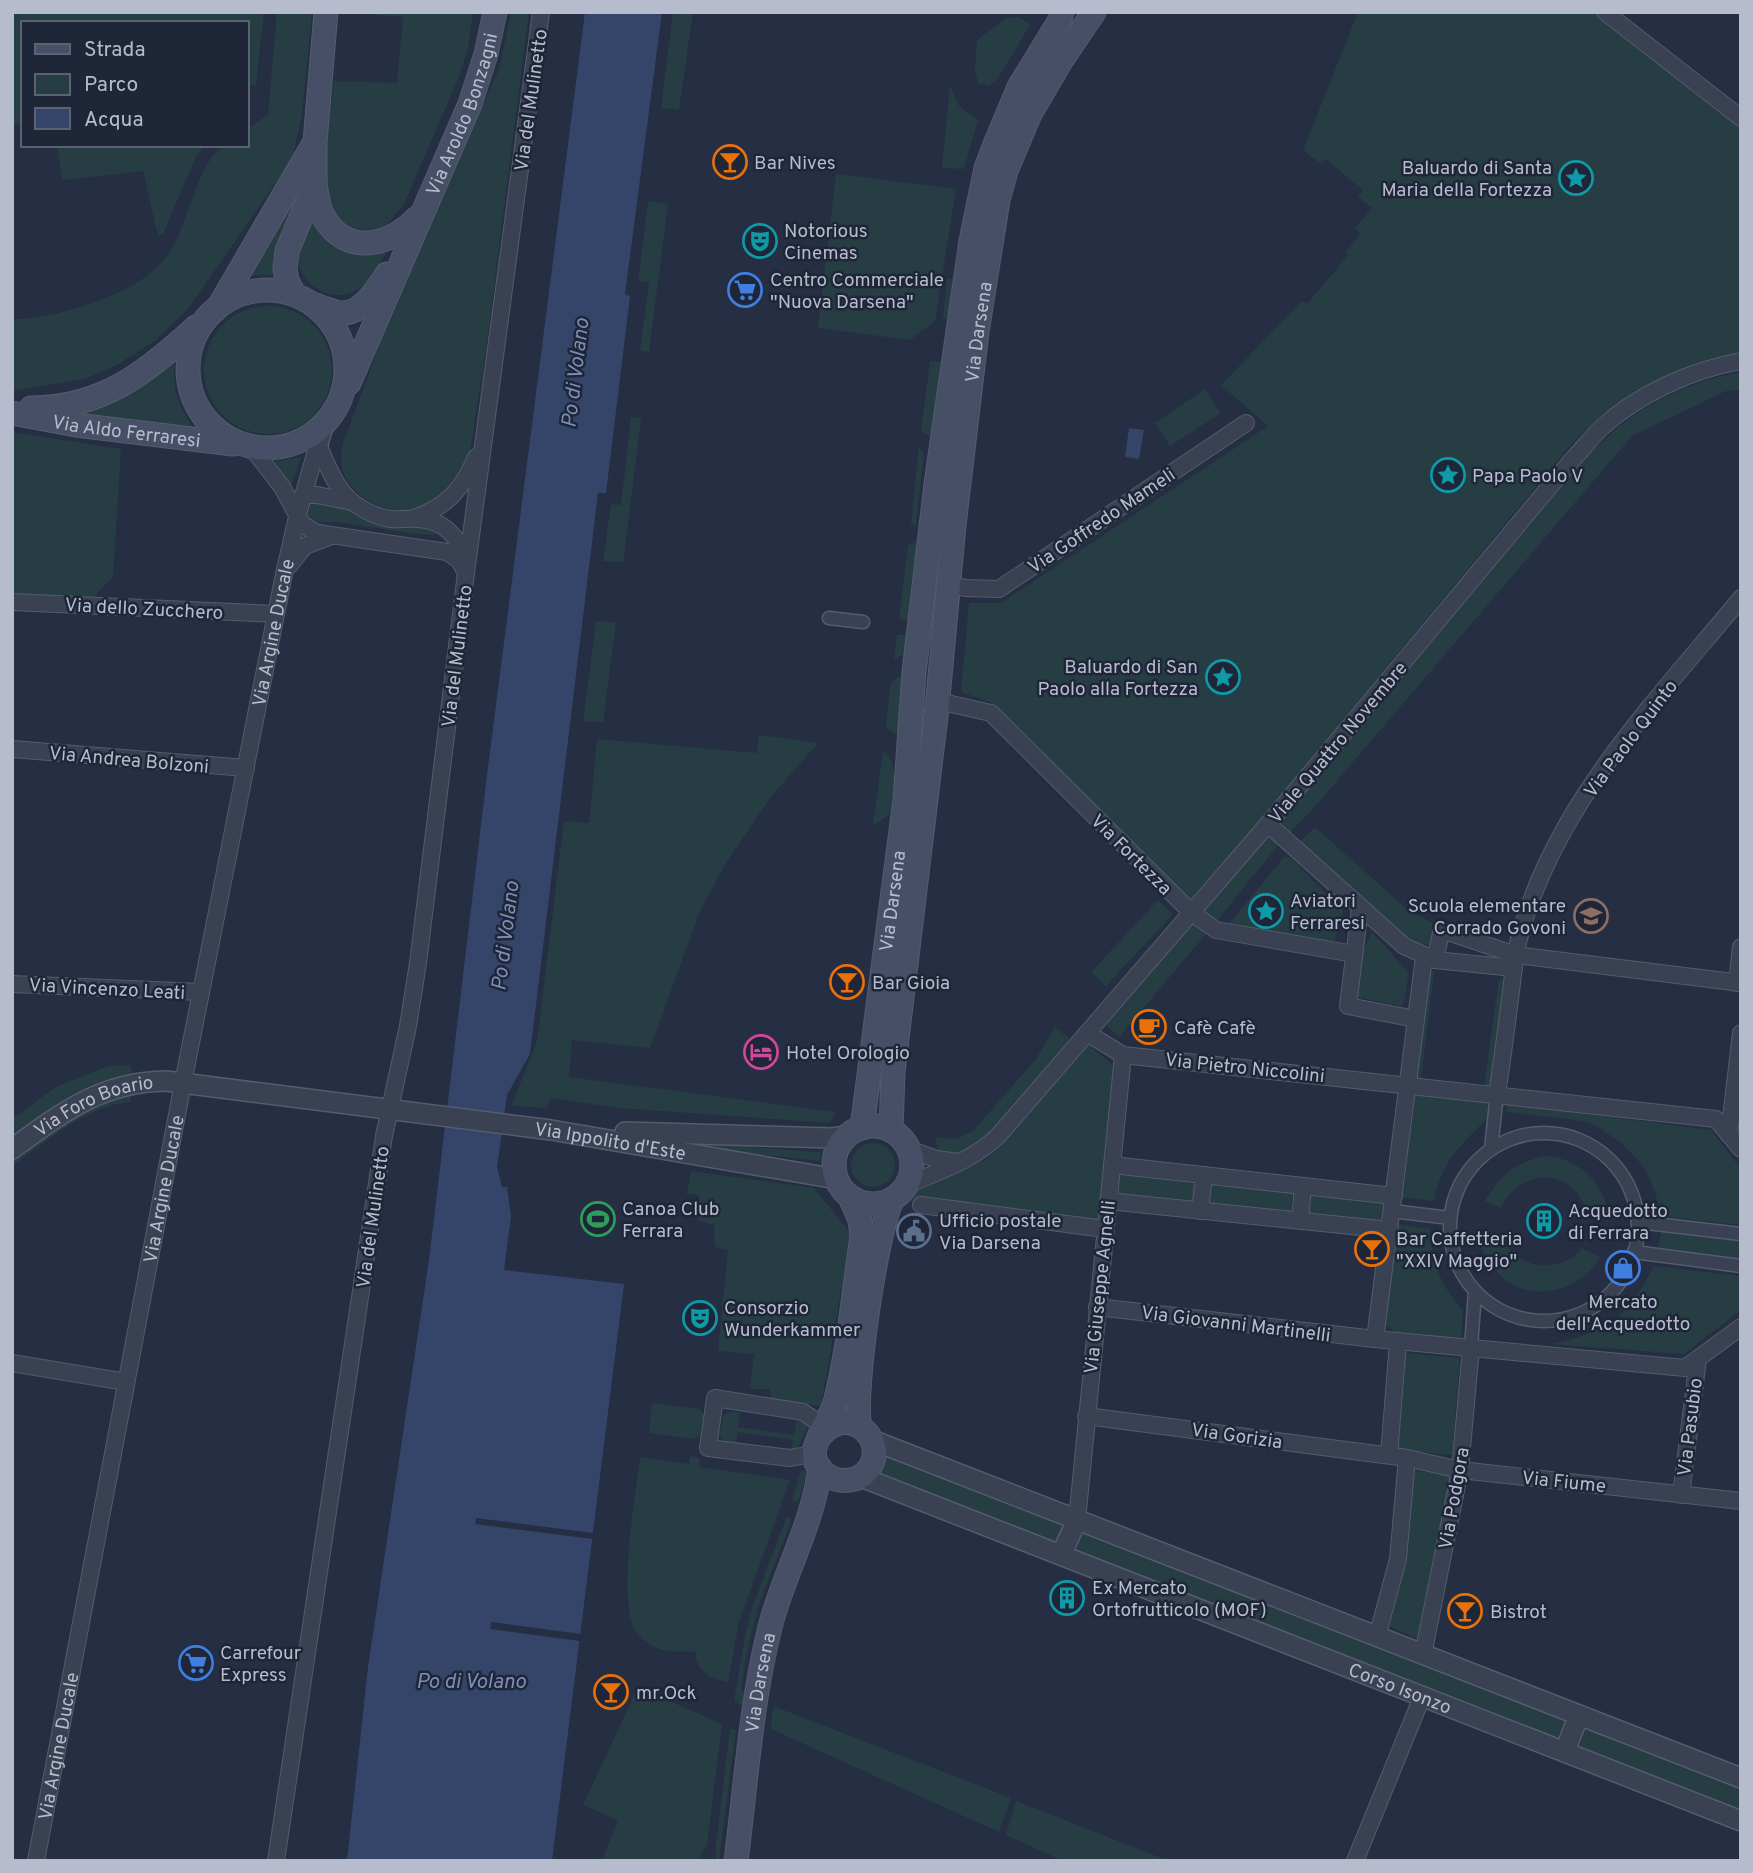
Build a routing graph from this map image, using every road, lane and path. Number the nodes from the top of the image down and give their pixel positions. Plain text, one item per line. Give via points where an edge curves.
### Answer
1 (326, 12) edge
2 (495, 12) edge
3 (541, 12) edge
4 (1062, 12) edge
5 (1094, 12) edge
6 (1605, 12) edge
7 (1741, 118) edge
8 (315, 142) junction
9 (316, 184) junction
10 (422, 214) junction
11 (304, 299) junction
12 (215, 309) junction
13 (1741, 361) edge
14 (340, 403) junction
15 (12, 408) edge
16 (12, 413) edge
17 (1246, 423) dead end
18 (320, 435) junction
19 (484, 437) junction
20 (246, 446) junction
21 (303, 495) junction
22 (352, 502) junction
23 (297, 517) junction
24 (413, 518) junction
25 (334, 535) junction
26 (466, 573) junction
27 (284, 574) junction
28 (948, 584) junction
29 (1741, 598) edge
30 (12, 603) edge
31 (276, 614) junction
32 (830, 618) dead end
33 (863, 622) dead end
34 (915, 672) junction
35 (940, 675) junction
36 (938, 701) junction
37 (12, 749) edge
38 (246, 768) junction
39 (1268, 824) junction
40 (1360, 908) junction
41 (1192, 913) junction
42 (1741, 947) edge
43 (1354, 954) junction
44 (1429, 958) junction
45 (1515, 962) junction
46 (1739, 983) edge
47 (12, 984) edge
48 (201, 992) junction
49 (1416, 1019) junction
50 (1087, 1033) junction
51 (1741, 1033) edge
52 (1123, 1055) junction
53 (183, 1083) junction
54 (1408, 1084) junction
55 (1497, 1094) junction
56 (389, 1110) junction
57 (551, 1130) junction
58 (891, 1130) junction
59 (855, 1132) junction
60 (1729, 1135) junction
61 (12, 1149) edge
62 (909, 1149) junction
63 (1491, 1149) junction
64 (1741, 1149) edge
65 (958, 1162) junction
66 (1112, 1165) junction
67 (1204, 1175) junction
68 (1303, 1186) junction
69 (844, 1188) junction
70 (900, 1192) junction
71 (1108, 1201) junction
72 (1393, 1203) junction
73 (921, 1205) dead end
74 (1200, 1211) junction
75 (1450, 1218) junction
76 (1300, 1220) junction
77 (1638, 1222) junction
78 (1105, 1229) junction
79 (1390, 1230) junction
80 (1741, 1234) edge
81 (1634, 1252) junction
82 (1741, 1266) edge
83 (1475, 1291) junction
84 (1097, 1307) junction
85 (1741, 1327) edge
86 (1375, 1339) junction
87 (1398, 1342) junction
88 (1471, 1348) junction
89 (1698, 1359) junction
90 (12, 1363) edge
91 (127, 1382) junction
92 (1086, 1416) junction
93 (866, 1433) junction
94 (819, 1450) junction
95 (1389, 1455) junction
96 (1408, 1458) junction
97 (1460, 1470) junction
98 (853, 1479) junction
99 (1681, 1494) junction
100 (1741, 1501) edge
101 (811, 1509) junction
102 (1077, 1520) junction
103 (1061, 1555) junction
104 (1377, 1637) junction
105 (1424, 1650) junction
106 (1426, 1698) junction
107 (1578, 1715) junction
108 (1565, 1751) junction
109 (1741, 1778) edge
110 (1741, 1821) edge
111 (37, 1861) edge
112 (276, 1861) edge
113 (736, 1861) edge
114 (1355, 1861) edge
115 (1362, 1861) edge

1 - 8 main road, Via Argine Ducale
2 - 10 main road, Via Aroldo Bonzagni via 470,104
3 - 19 street, Via del Mulinetto
4 - 34 main road, Via Darsena via 1019,87 986,168 938,474
5 - 28 main road, Via Darsena via 1044,87 1006,171 998,200 977,332
6 - 7 street
8 - 9 main road, Via Argine Ducale
8 - 12 main road, Via Argine Ducale
9 - 10 main road, Via Aroldo Bonzagni via 323,216 336,232 355,241 383,242
9 - 11 main road, Via Argine Ducale via 287,251 285,269 287,281
10 - 11 main road, Via Aroldo Bonzagni via 370,298 356,309 340,313
10 - 14 main road, Via Aroldo Bonzagni
11 - 12 main road via 272,289 245,292
11 - 14 main road, Via Argine Ducale via 334,325 342,343 346,377
12 - 15 main road, Via Aldo Ferraresi via 161,357 107,393 68,406
12 - 20 main road, Via Argine Ducale via 191,344 190,390 213,428
13 - 39 street, Viale Quattro Novembre via 1668,385 1600,429
14 - 18 main road, Via Argine Ducale
16 - 20 main road, Via Aldo Ferraresi
17 - 28 street, Via Goffredo Mameli via 999,589
18 - 20 main road, Via Argine Ducale via 284,447
18 - 21 street, Via Argine Ducale
18 - 22 street, Via del Mulinetto via 340,488
19 - 24 street, Via del Mulinetto via 455,494 437,509
19 - 26 street, Via del Mulinetto
20 - 23 street, Via Argine Ducale via 282,486
21 - 22 street, Via del Mulinetto
21 - 23 street, Via Argine Ducale
22 - 24 street, Via del Mulinetto via 381,517
23 - 25 street, Via del Mulinetto via 308,528
23 - 27 street, Via Argine Ducale
24 - 26 street, Via del Mulinetto via 434,522 452,534 463,551
25 - 26 street, Via del Mulinetto via 447,552 459,560
25 - 27 street via 305,546
26 - 56 street, Via del Mulinetto via 418,963
27 - 31 street, Via Argine Ducale
28 - 35 main road, Via Darsena
29 - 45 street, Via Paolo Quinto via 1614,752 1581,802 1537,886
30 - 31 street, Via dello Zucchero
31 - 38 street, Via Argine Ducale
32 - 33 street
34 - 35 main road
34 - 59 main road, Via Darsena via 905,800
35 - 36 main road, Via Darsena
36 - 41 street, Via Fortezza via 991,713
36 - 58 main road, Via Darsena via 893,1072
37 - 38 street, Via Andrea Bolzoni
38 - 48 street, Via Argine Ducale
39 - 40 street
39 - 41 street, Viale Quattro Novembre
40 - 43 street
40 - 44 street via 1393,939
41 - 43 street, Via Fortezza via 1216,930
41 - 50 street, Viale Quattro Novembre
42 - 46 street
43 - 49 street via 1348,1006
44 - 45 street
44 - 45 street via 1444,932
44 - 49 street
45 - 46 street
45 - 55 street, Via Paolo Quinto
47 - 48 street, Via Vincenzo Leati
48 - 53 street, Via Argine Ducale
49 - 54 street
50 - 52 street, Via Pietro Niccolini
50 - 65 street, Viale Quattro Novembre via 998,1136 977,1154
51 - 60 street
52 - 54 street, Via Pietro Niccolini
52 - 66 street, Via Giuseppe Agnelli
53 - 56 street
53 - 61 street, Via Foro Boario via 138,1083 96,1094
53 - 91 street, Via Argine Ducale
54 - 55 street, Via Pietro Niccolini
54 - 72 street
55 - 60 street, Via Pietro Niccolini via 1716,1119
55 - 63 street
56 - 57 street
56 - 112 street, Via del Mulinetto
57 - 59 street, Via Ippolito d'Este via 831,1138
57 - 69 street, Via Ippolito d'Este
58 - 59 main road via 876,1126
58 - 62 main road
59 - 69 main road, Via Darsena via 836,1153 835,1169
60 - 64 street, Via Pietro Niccolini
62 - 65 street
62 - 70 main road via 912,1164
63 - 75 street via 1462,1180
63 - 77 street via 1509,1139 1539,1133 1587,1143 1623,1176
65 - 70 street, Viale Quattro Novembre
66 - 67 street
66 - 71 street, Via Giuseppe Agnelli
67 - 68 street
67 - 74 street
68 - 72 street
68 - 76 street
69 - 70 main road via 870,1204
69 - 94 main road, Via Darsena via 860,1220 862,1236 845,1358
70 - 93 main road via 883,1227 861,1364 857,1404
71 - 74 street
71 - 78 street, Via Giuseppe Agnelli
72 - 75 street
72 - 79 street
73 - 78 street
74 - 76 street
75 - 83 street via 1456,1262
76 - 79 street
77 - 80 street
77 - 81 street
78 - 84 street, Via Giuseppe Agnelli
79 - 86 street
81 - 82 street
81 - 83 street via 1622,1279 1606,1298 1585,1312 1562,1319 1516,1317
83 - 88 street
84 - 86 street, Via Giovanni Martinelli
84 - 92 street, Via Giuseppe Agnelli
85 - 89 street
86 - 87 street, Via Giovanni Martinelli
87 - 88 street, Via Giovanni Martinelli
87 - 95 street
88 - 89 street, Via Giovanni Martinelli via 1685,1368
88 - 97 street, Via Podgora
89 - 99 street, Via Pasubio
90 - 91 street
91 - 111 street, Via Argine Ducale
92 - 95 street, Via Gorizia
92 - 102 street, Via Giuseppe Agnelli
93 - 94 main road via 849,1422 839,1422 829,1426
93 - 98 main road via 874,1448 872,1464
93 - 102 street, Corso Isonzo
94 - 94 street via 790,1458 708,1448 715,1398 803,1412 817,1421
94 - 98 main road via 827,1476
94 - 101 main road, Via Darsena
95 - 96 street, Via Fiume
96 - 97 street, Via Fiume
96 - 104 street via 1398,1559
97 - 99 street, Via Fiume
97 - 105 street, Via Podgora
98 - 101 main road
98 - 103 street, Corso Isonzo
99 - 100 street, Via Fiume
101 - 113 main road, Via Darsena via 767,1640
102 - 103 street
102 - 104 street, Corso Isonzo
103 - 106 street, Corso Isonzo
104 - 105 street, Corso Isonzo
105 - 107 street, Corso Isonzo
106 - 108 street, Corso Isonzo
106 - 114 street
106 - 115 street
107 - 108 street
107 - 109 street, Corso Isonzo
108 - 110 street, Corso Isonzo

